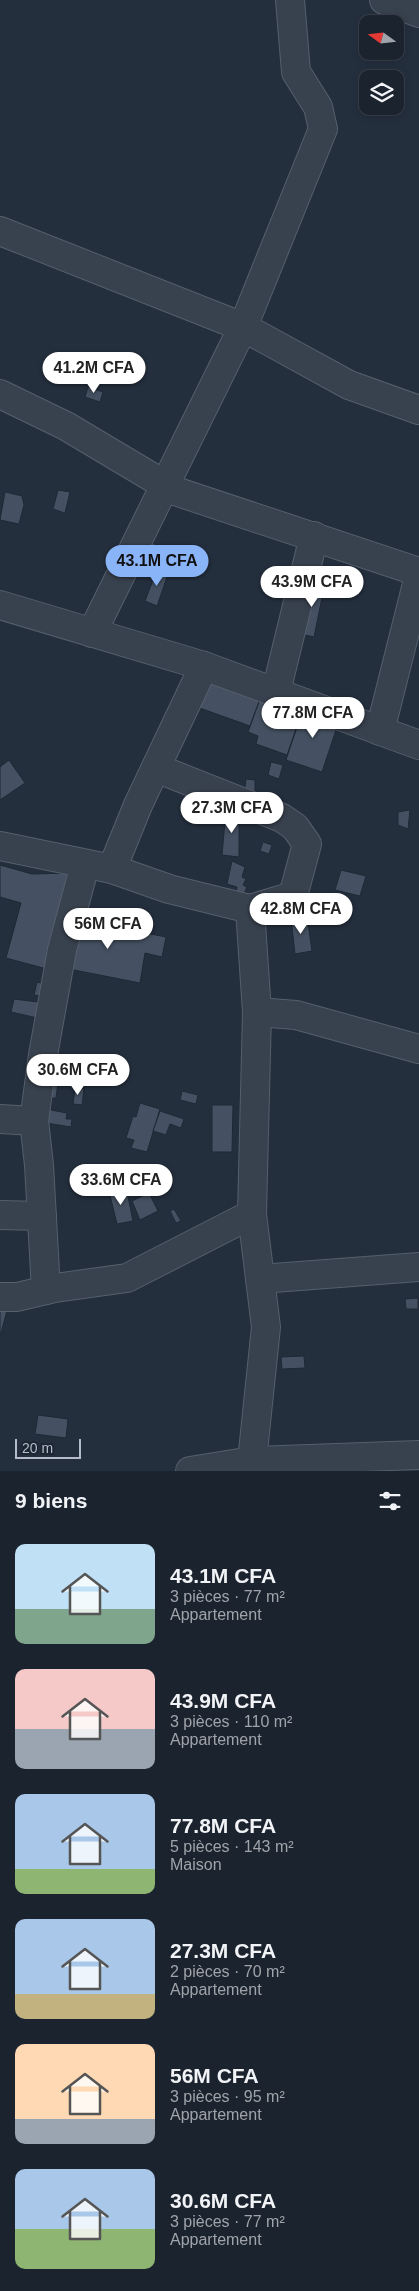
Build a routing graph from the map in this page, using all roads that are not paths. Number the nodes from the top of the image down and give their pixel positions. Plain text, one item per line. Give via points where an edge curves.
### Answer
1 (290, 0) edge
2 (384, 0) edge
3 (419, 13) edge
4 (0, 231) edge
5 (243, 328) junction
6 (0, 394) edge
7 (418, 408) edge
8 (165, 484) junction
9 (314, 536) junction
10 (419, 574) edge
11 (0, 604) edge
12 (92, 633) junction
13 (204, 666) junction
14 (276, 692) junction
15 (380, 731) junction
16 (419, 745) edge
17 (156, 768) junction
18 (0, 846) edge
19 (85, 865) junction
20 (112, 870) junction
21 (250, 909) junction
22 (257, 1012) junction
23 (419, 1049) edge
24 (0, 1119) edge
25 (34, 1122) junction
26 (252, 1214) junction
27 (0, 1215) edge
28 (42, 1216) junction
29 (419, 1267) edge
30 (260, 1280) junction
31 (46, 1290) junction
32 (0, 1297) edge
33 (419, 1455) edge
34 (254, 1466) edge
35 (190, 1471) edge

1 - 5 street via 296,72 318,107 323,129
2 - 3 street
4 - 5 street
5 - 7 street via 349,385
5 - 8 street
6 - 8 street via 66,426
8 - 9 street via 175,491
8 - 12 street
9 - 10 street
9 - 14 street
10 - 15 street
11 - 12 street
12 - 13 street
13 - 14 street
13 - 17 street
14 - 15 street
15 - 16 street
17 - 20 street
17 - 21 street via 282,818 295,827 307,844 293,896
18 - 19 street
19 - 20 street
19 - 25 street via 62,950
20 - 21 street via 169,889
21 - 22 street
22 - 23 street via 296,1015
22 - 26 street
24 - 25 street
25 - 28 street
26 - 30 street
26 - 31 street via 127,1278
27 - 28 street
28 - 31 street
29 - 30 street
30 - 34 street via 266,1326
31 - 32 street via 17,1297
33 - 34 street
34 - 35 street

